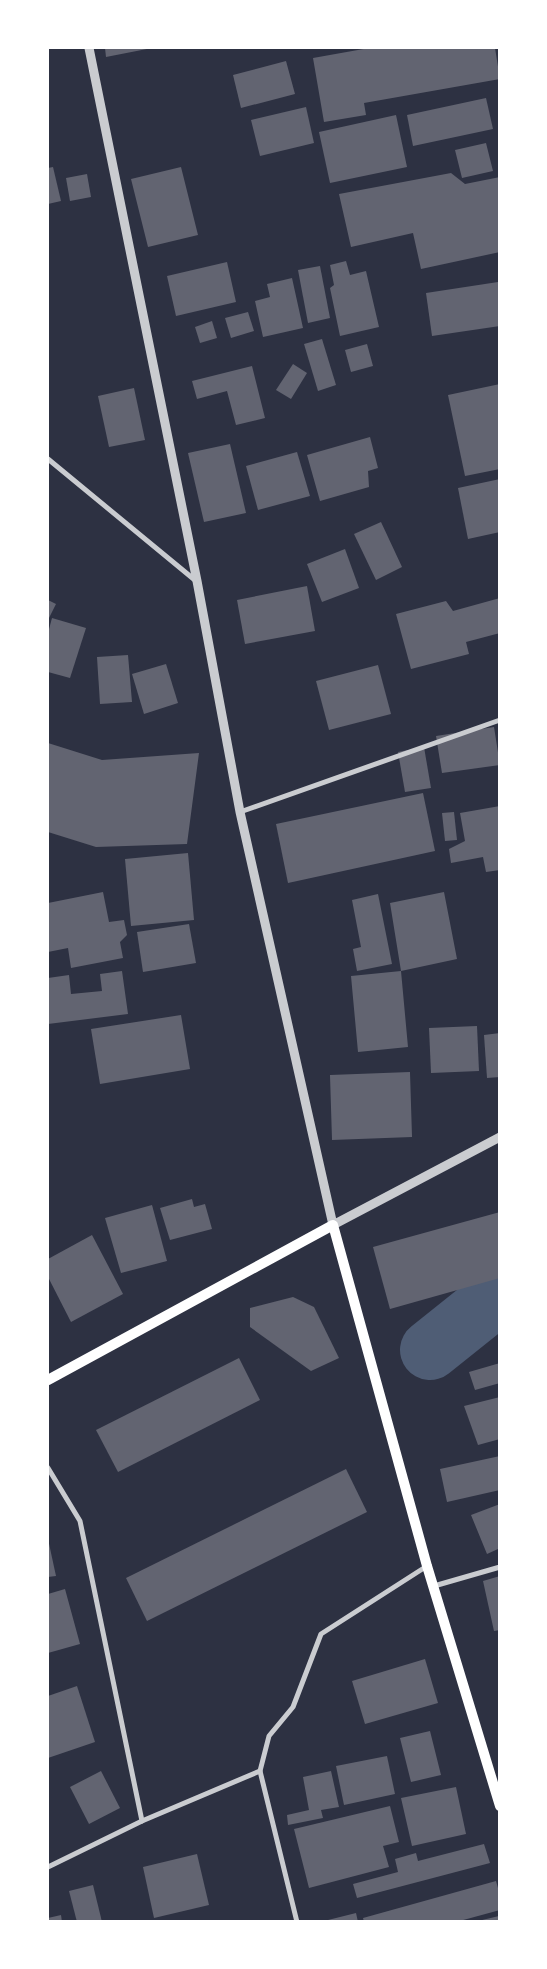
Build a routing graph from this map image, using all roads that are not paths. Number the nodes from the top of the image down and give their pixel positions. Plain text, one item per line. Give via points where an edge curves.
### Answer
1 (89, 48) edge
2 (48, 459) edge
3 (197, 581) junction
4 (500, 720) edge
5 (240, 812) junction
6 (500, 1137) edge
7 (333, 1225) junction
8 (48, 1380) edge
9 (48, 1468) edge
10 (427, 1566) junction
11 (500, 1567) edge
12 (434, 1586) junction
13 (260, 1770) junction
14 (500, 1806) edge
15 (142, 1821) junction
16 (48, 1867) edge
17 (297, 1922) edge

1 - 3 street
2 - 3 street
3 - 5 street
4 - 5 street
5 - 7 street
6 - 7 street
7 - 8 main road
7 - 10 main road
9 - 15 street via 80,1521
10 - 12 main road
10 - 13 street via 321,1634 293,1708 269,1736
11 - 12 street
12 - 14 main road
13 - 15 street
13 - 17 street
15 - 16 street

